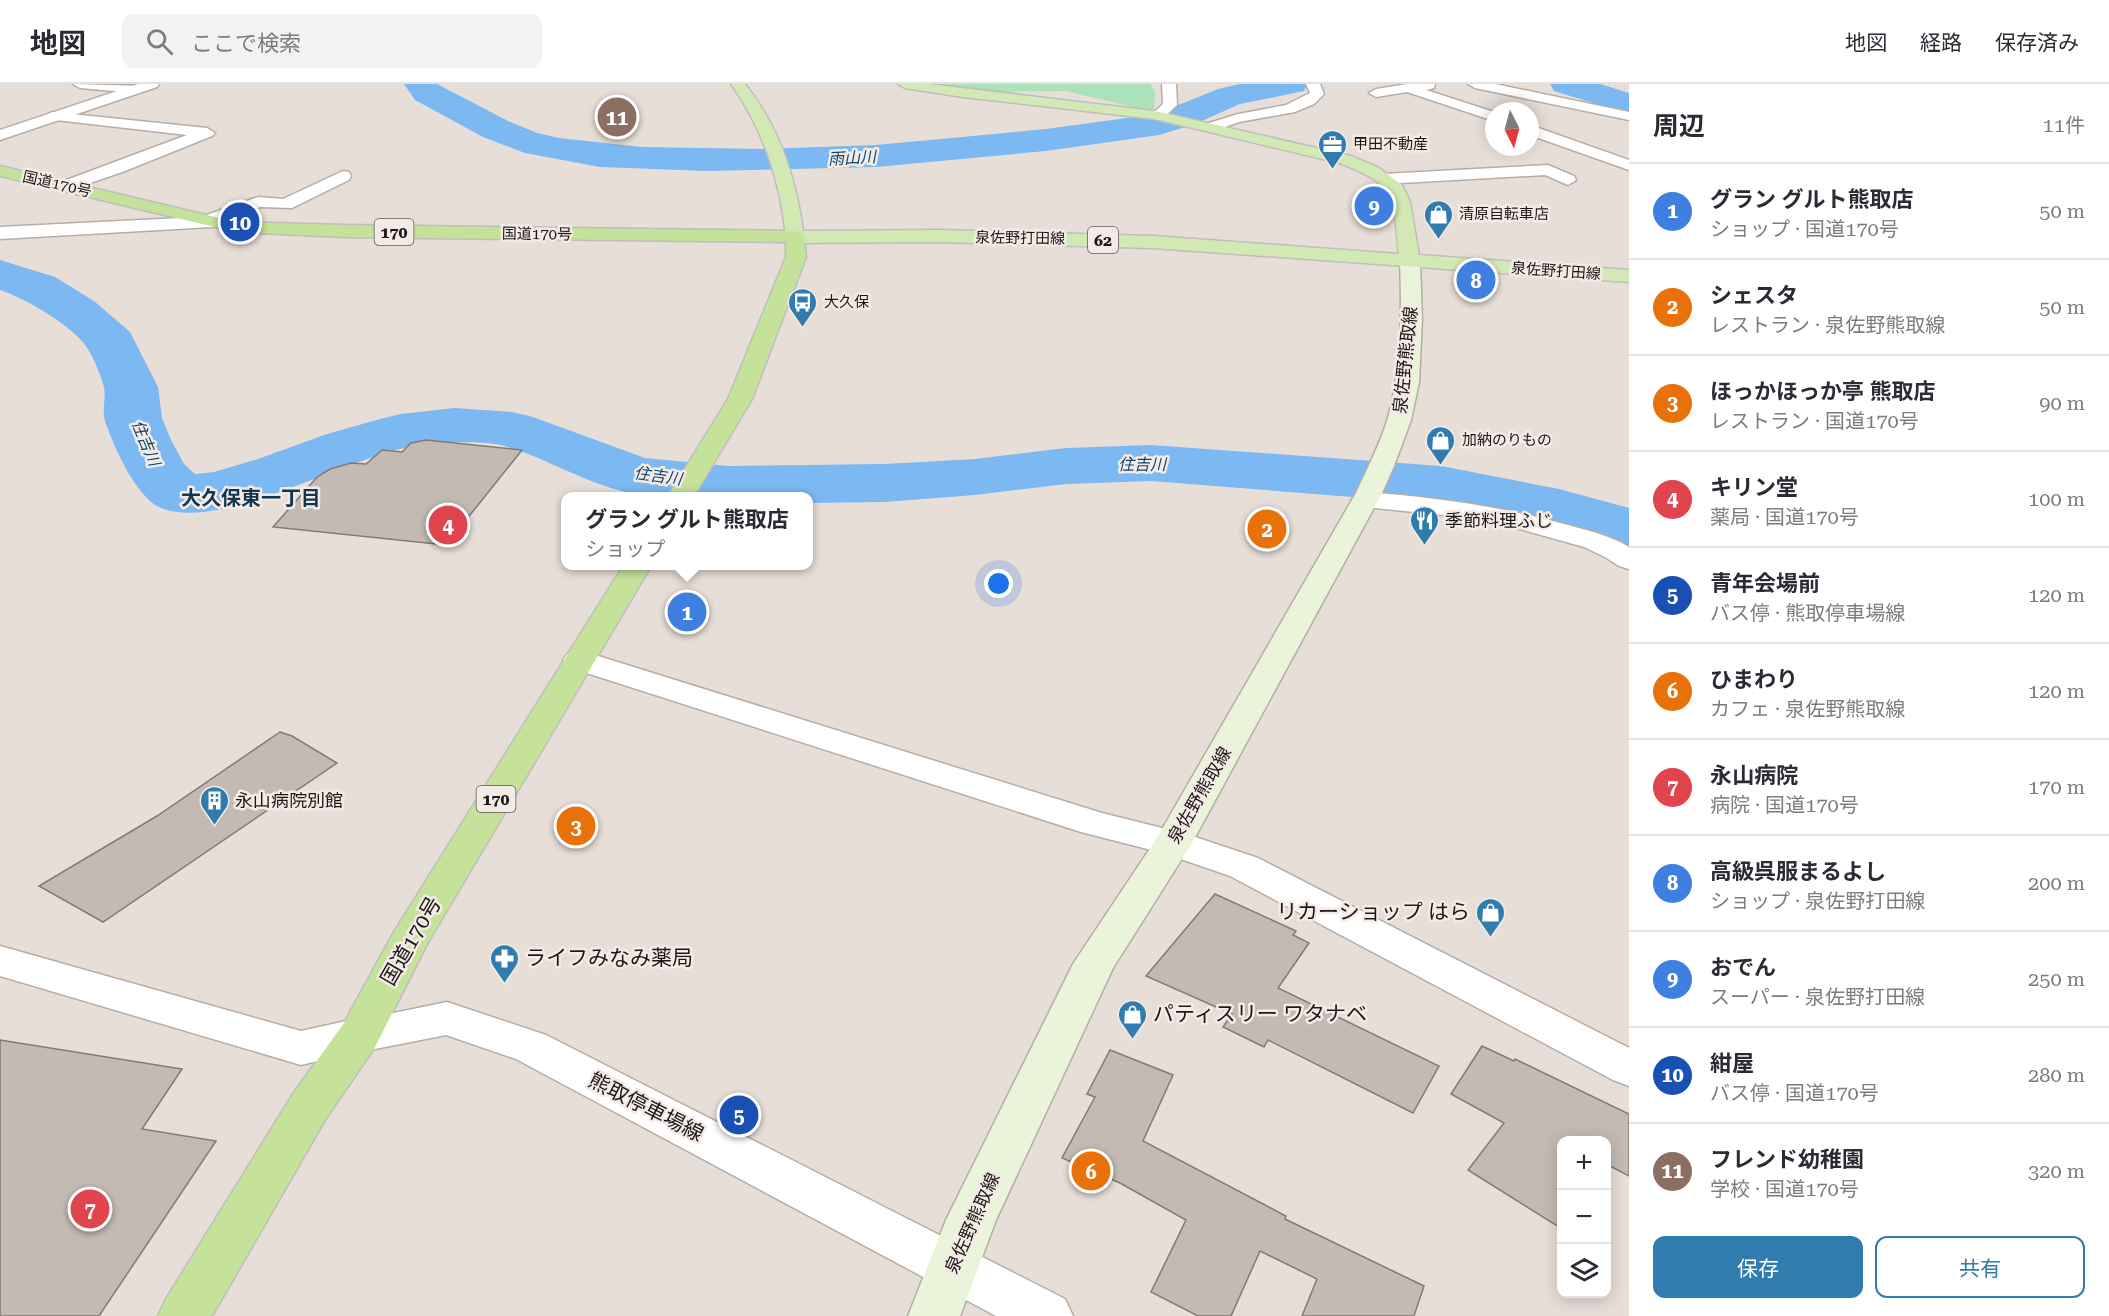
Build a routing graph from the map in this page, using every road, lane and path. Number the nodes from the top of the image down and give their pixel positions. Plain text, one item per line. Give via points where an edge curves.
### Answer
1 (80, 84) edge
2 (152, 84) edge
3 (738, 84) edge
4 (905, 84) edge
5 (1169, 84) edge
6 (1440, 84) edge
7 (1475, 84) edge
8 (1313, 85) edge
9 (1408, 88) junction
10 (136, 89) junction
11 (1376, 93) dead end
12 (1562, 103) junction
13 (1476, 111) junction
14 (1485, 114) edge
15 (52, 116) junction
16 (1629, 116) edge
17 (1162, 117) junction
18 (1629, 123) edge
19 (1605, 125) dead end
20 (1211, 128) junction
21 (1570, 128) dead end
22 (1539, 130) edge
23 (1539, 133) edge
24 (0, 135) edge
25 (1629, 156) edge
26 (1612, 158) junction
27 (1629, 165) edge
28 (0, 171) edge
29 (300, 177) dead end
30 (1383, 179) junction
31 (1568, 180) dead end
32 (67, 186) junction
33 (210, 222) junction
34 (0, 233) edge
35 (795, 237) junction
36 (1410, 260) junction
37 (1629, 276) edge
38 (1371, 487) junction
39 (683, 492) edge
40 (1624, 553) edge
41 (635, 570) edge
42 (579, 660) junction
43 (1173, 843) junction
44 (0, 961) edge
45 (360, 1035) junction
46 (1629, 1068) edge
47 (952, 1266) junction
48 (184, 1316) edge
49 (934, 1316) edge
50 (1047, 1316) edge

1 - 10 street
2 - 10 street
3 - 35 main road via 779,160 792,205
4 - 17 main road
5 - 17 street via 1170,105
6 - 9 street
7 - 12 street
8 - 20 street via 1317,94 1309,102 1235,118
9 - 11 street
9 - 13 street
10 - 15 street
12 - 13 street
12 - 16 street
13 - 14 street
15 - 24 street
15 - 32 street via 207,133
17 - 20 main road
18 - 19 street
20 - 30 main road via 1346,161
21 - 22 street
23 - 26 street
25 - 26 street
26 - 27 street
28 - 32 highway, 国道170号 / 170
29 - 33 street via 338,179 286,204 258,202
30 - 31 street via 1548,170
30 - 36 main road via 1398,192
32 - 33 highway, 国道170号 / 170
33 - 34 street
33 - 35 highway, 国道170号 / 170 via 314,231
35 - 36 main road, 泉佐野打田線 / 62 via 1126,240
35 - 39 highway via 796,257 740,399
36 - 37 main road, 泉佐野打田線 / 62
36 - 38 main road, 泉佐野熊取線 via 1409,342 1403,401
38 - 40 street via 1419,503 1532,523
38 - 43 main road, 泉佐野熊取線
41 - 42 highway, 国道170号 / 170
42 - 43 street via 1094,823
42 - 45 highway, 国道170号 / 170 via 408,942
43 - 46 street via 1244,867
43 - 47 main road, 泉佐野熊取線 via 1094,964
44 - 45 street, 熊取停車場線 via 301,1048
45 - 47 street, 熊取停車場線 via 447,1018 531,1047
45 - 48 highway, 国道170号 / 170 via 309,1107
47 - 49 main road, 泉佐野熊取線
47 - 50 street, 熊取停車場線

